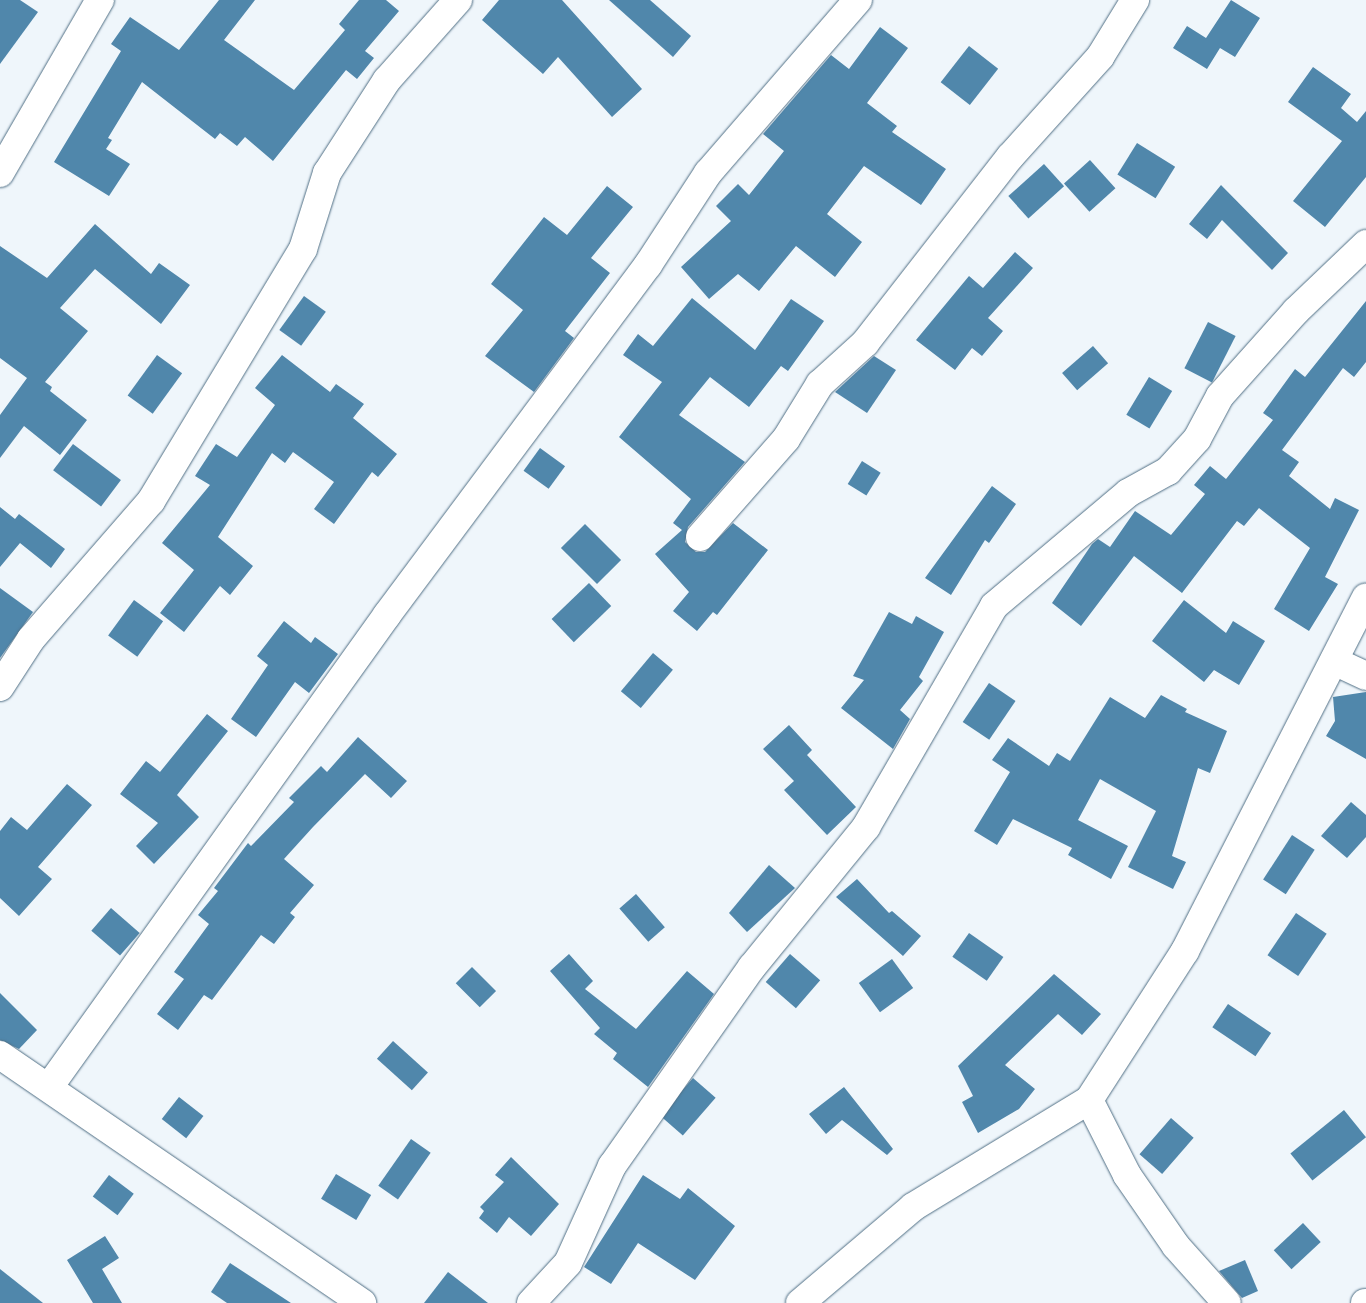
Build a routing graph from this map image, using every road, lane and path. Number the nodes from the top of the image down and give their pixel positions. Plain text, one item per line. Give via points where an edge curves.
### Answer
1 (100, 0) edge
2 (458, 0) edge
3 (858, 0) edge
4 (1135, 0) edge
5 (0, 173) edge
6 (1366, 244) edge
7 (700, 537) dead end
8 (1366, 598) edge
9 (1334, 660) junction
10 (1366, 676) edge
11 (0, 687) edge
12 (0, 1055) edge
13 (49, 1088) junction
14 (1089, 1100) junction
15 (362, 1303) edge
16 (531, 1303) edge
17 (800, 1303) edge
18 (1227, 1303) edge

1 - 5 street
2 - 11 street via 387,80 327,173 303,249 152,501 31,639
3 - 13 street via 708,173 648,265 375,630
4 - 7 street via 1100,57 1010,157 865,343 820,384 786,438
6 - 16 street via 1296,310 1220,396 1197,439 1168,471 1128,493 994,606 866,827 752,967 612,1166 568,1263
8 - 9 street
9 - 10 street
9 - 14 street via 1185,951
12 - 13 street
13 - 15 street
14 - 17 street via 913,1207
14 - 18 street via 1127,1175 1176,1246

